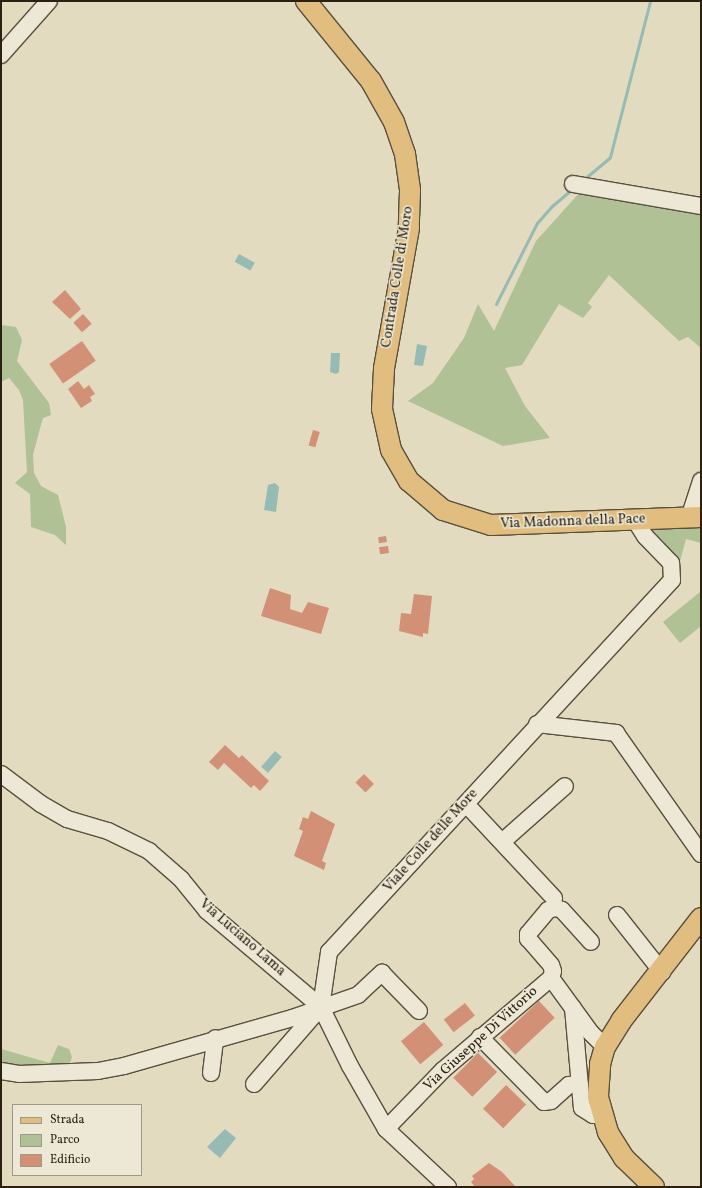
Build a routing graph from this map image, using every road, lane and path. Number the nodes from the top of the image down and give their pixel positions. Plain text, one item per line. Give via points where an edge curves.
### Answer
1 (49, 1) edge
2 (306, 1) edge
3 (1, 55) edge
4 (573, 184) dead end
5 (701, 206) edge
6 (396, 462) joint
7 (701, 481) edge
8 (695, 517) edge
9 (635, 520) junction
10 (537, 724) junction
11 (1, 774) edge
12 (565, 786) dead end
13 (466, 804) junction
14 (502, 842) junction
15 (701, 854) edge
16 (554, 898) dead end
17 (617, 915) dead end
18 (701, 918) edge
19 (591, 942) dead end
20 (662, 972) junction
21 (551, 978) junction
22 (321, 1007) junction
23 (573, 1008) junction
24 (419, 1011) dead end
25 (480, 1037) junction
26 (215, 1038) junction
27 (605, 1047) junction
28 (1, 1071) edge
29 (211, 1073) dead end
30 (254, 1084) dead end
31 (580, 1084) junction
32 (601, 1113) junction
33 (386, 1129) junction
34 (448, 1187) edge
35 (654, 1187) edge

1 - 3 street
2 - 6 main road, Contrada Colle di Moro via 352,55 379,93 394,122 406,160 410,191 409,228 382,391 384,427
4 - 5 street
6 - 9 main road, Via Madonna della Pace via 409,482 430,502 452,515 479,523 518,526
7 - 8 street
8 - 9 main road, Via Madonna della Pace
9 - 10 street, Viale Colle delle More via 645,536 671,563 672,580
10 - 13 street, Viale Colle delle More
10 - 15 street via 616,733
11 - 22 street, Via Luciano Lama via 41,804 67,819 108,831 149,851 181,879 207,911
12 - 14 street
13 - 14 street
13 - 22 street, Viale Colle delle More via 330,952
14 - 16 street
17 - 20 street
18 - 20 main road
19 - 21 street via 562,910 548,910 528,934 528,939 551,965
20 - 27 main road via 621,1021
21 - 23 street, Via Giuseppe Di Vittorio
21 - 25 street, Via Giuseppe Di Vittorio
22 - 24 street via 358,995 382,973
22 - 26 street via 271,1025
22 - 30 street
22 - 33 street via 367,1100
23 - 27 street, Via Giuseppe Di Vittorio
23 - 31 street
25 - 31 street via 544,1102 551,1101 566,1087
25 - 33 street, Via Giuseppe Di Vittorio
26 - 28 street via 98,1071 20,1074
26 - 29 street
27 - 32 main road via 598,1080
31 - 32 street via 586,1113
32 - 35 main road via 624,1158
33 - 34 street

